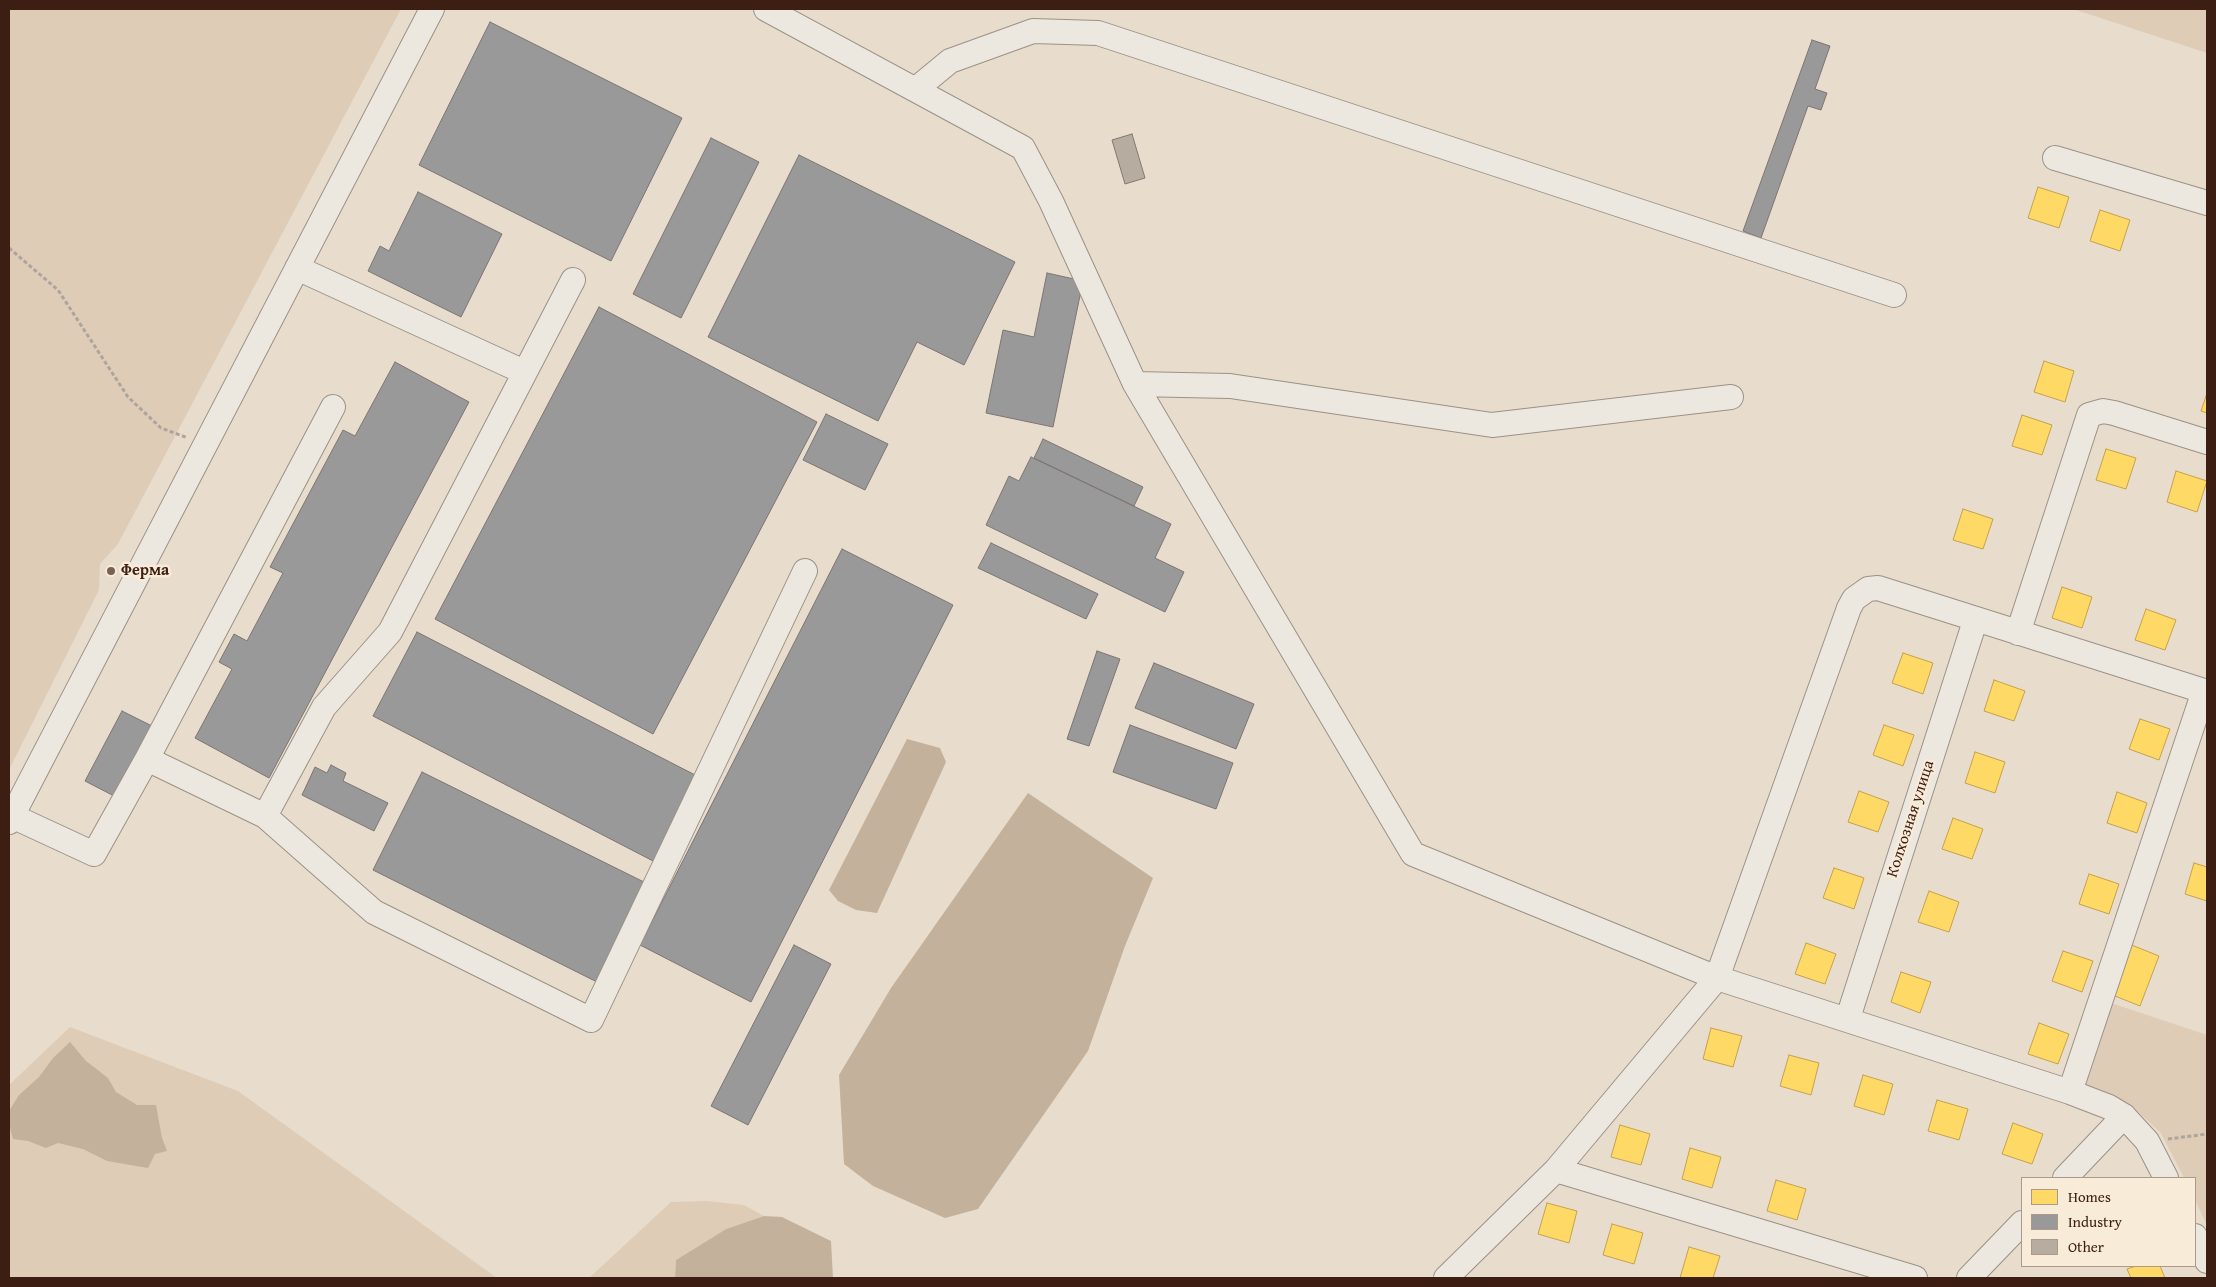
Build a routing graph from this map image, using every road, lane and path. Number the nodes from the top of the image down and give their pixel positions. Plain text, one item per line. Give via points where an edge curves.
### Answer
1 (432, 9) edge
2 (766, 9) edge
3 (916, 89) junction
4 (2056, 158) dead end
5 (2207, 203) edge
6 (9, 248) edge
7 (297, 268) junction
8 (573, 280) dead end
9 (1894, 295) dead end
10 (524, 372) junction
11 (1135, 384) junction
12 (1731, 398) dead end
13 (333, 407) dead end
14 (2207, 442) edge
15 (205, 444) junction
16 (805, 571) dead end
17 (1975, 621) junction
18 (2018, 634) junction
19 (2206, 691) edge
20 (147, 759) junction
21 (265, 816) junction
22 (10, 819) edge
23 (1717, 978) junction
24 (1848, 1018) junction
25 (2070, 1092) junction
26 (2124, 1116) junction
27 (2207, 1134) edge
28 (2147, 1141) junction
29 (1556, 1170) junction
30 (2066, 1177) edge
31 (2165, 1177) edge
32 (2021, 1224) edge
33 (2196, 1238) edge
34 (2207, 1261) edge
35 (1446, 1278) edge
36 (1915, 1278) edge
37 (1970, 1278) edge

1 - 7 street
2 - 3 street
3 - 9 street via 950,61 1033,32 1098,33
3 - 11 street via 1023,148 1051,201
4 - 5 street
6 - 15 path via 58,290 128,398 161,428
7 - 10 street
7 - 15 street
8 - 10 street
10 - 21 street via 390,632 324,707
11 - 12 street via 1230,386 1492,426
11 - 23 street via 1413,854
13 - 20 street
14 - 18 street via 2114,413 2103,411 2089,416
15 - 22 street
16 - 21 street via 591,1020 374,912
17 - 18 street
17 - 23 street via 1878,588 1868,589 1854,599
17 - 24 street, Колхозная улица
18 - 19 street
19 - 25 street
20 - 21 street
20 - 22 street via 94,854
23 - 24 street
23 - 29 street
24 - 25 street
25 - 26 street
26 - 28 street
26 - 30 street
27 - 28 path
28 - 31 street
29 - 35 street
29 - 36 street
32 - 37 street
33 - 34 street

